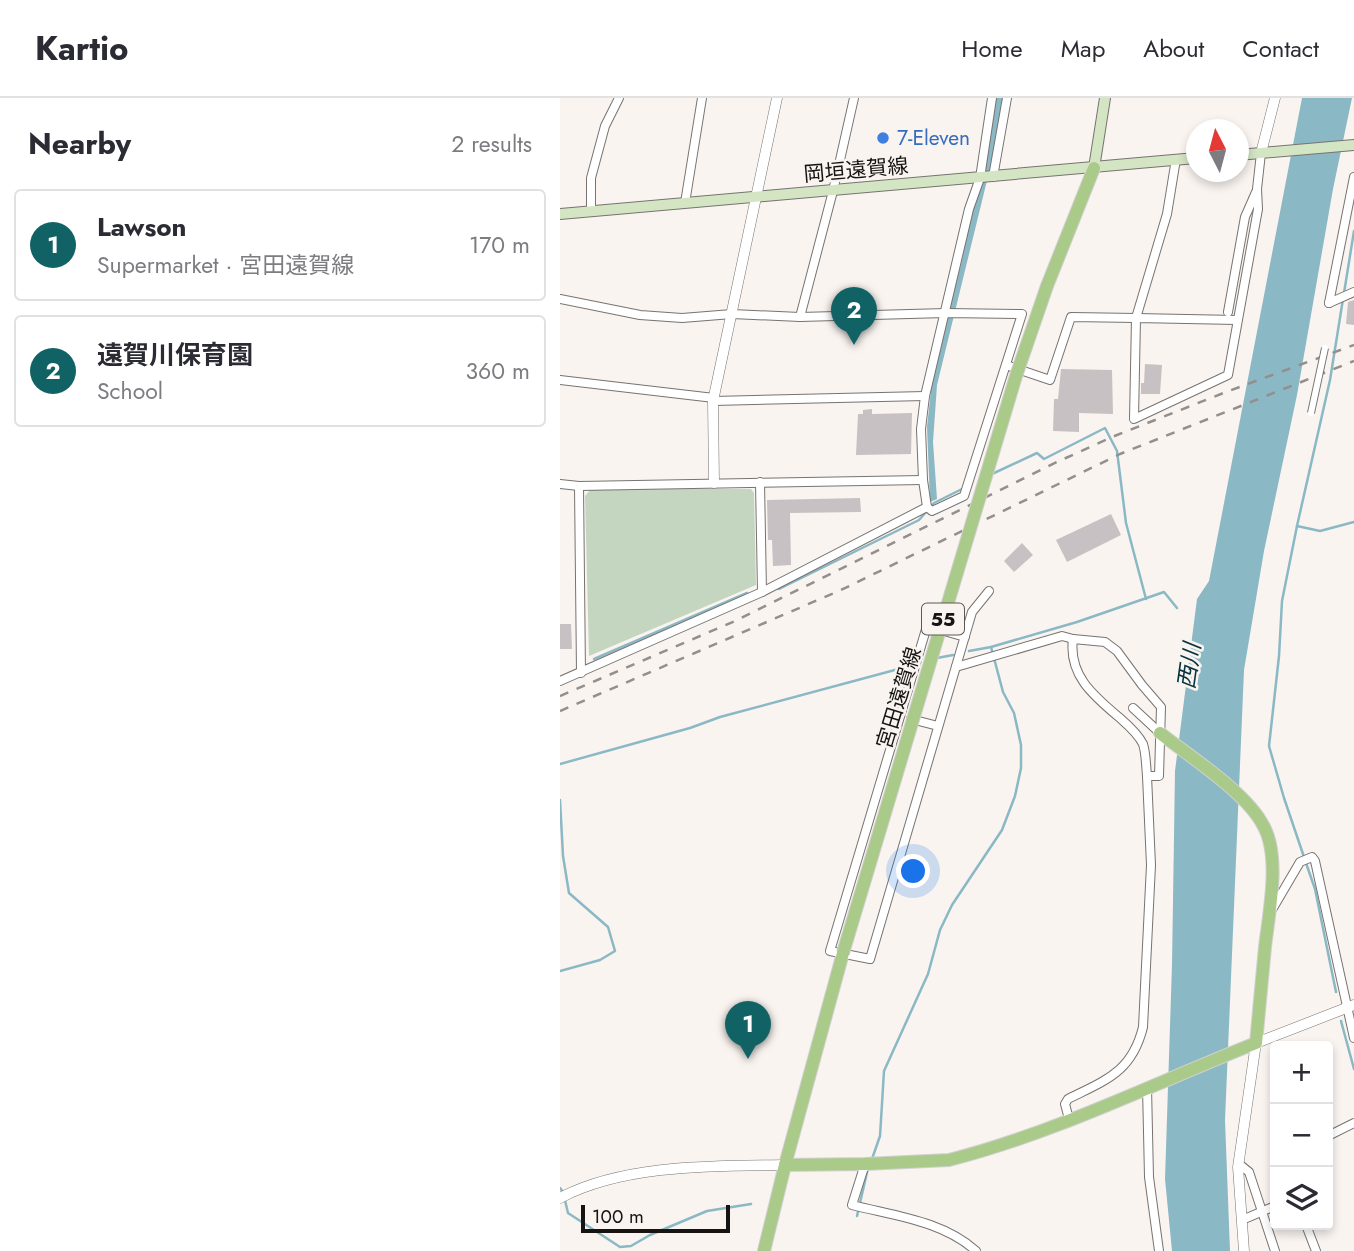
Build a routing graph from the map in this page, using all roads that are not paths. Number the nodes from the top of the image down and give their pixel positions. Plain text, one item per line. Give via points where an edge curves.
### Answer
1 (619, 98) edge
2 (702, 98) edge
3 (777, 98) edge
4 (854, 98) edge
5 (992, 98) edge
6 (1007, 98) edge
7 (1105, 98) edge
8 (1275, 98) edge
9 (1354, 145) edge
10 (1267, 153) junction
11 (1249, 154) edge
12 (1177, 159) junction
13 (1186, 159) edge
14 (1094, 168) junction
15 (993, 177) junction
16 (1354, 177) edge
17 (980, 178) junction
18 (1257, 189) junction
19 (833, 191) junction
20 (755, 198) junction
21 (685, 203) junction
22 (591, 211) junction
23 (560, 214) edge
24 (1354, 292) edge
25 (560, 299) edge
26 (1228, 312) dead end
27 (946, 313) junction
28 (732, 314) junction
29 (800, 317) junction
30 (1136, 318) junction
31 (1237, 320) junction
32 (1325, 348) dead end
33 (1006, 365) junction
34 (560, 380) edge
35 (925, 396) junction
36 (714, 400) junction
37 (1311, 413) dead end
38 (923, 480) junction
39 (760, 482) junction
40 (714, 483) junction
41 (560, 484) edge
42 (579, 486) junction
43 (927, 507) junction
44 (989, 591) dead end
45 (762, 592) junction
46 (965, 637) junction
47 (1073, 639) junction
48 (956, 667) junction
49 (581, 673) junction
50 (560, 681) edge
51 (1133, 708) dead end
52 (900, 716) junction
53 (938, 726) junction
54 (1160, 733) junction
55 (1147, 776) junction
56 (1268, 916) junction
57 (843, 953) junction
58 (1351, 1006) edge
59 (1354, 1038) edge
60 (1256, 1043) junction
61 (1147, 1087) junction
62 (1069, 1119) junction
63 (1354, 1123) edge
64 (1333, 1134) edge
65 (865, 1164) junction
66 (1239, 1164) junction
67 (785, 1165) junction
68 (560, 1198) edge
69 (1270, 1208) edge
70 (1261, 1212) junction
71 (1242, 1220) junction
72 (1308, 1230) edge
73 (965, 1247) edge
74 (764, 1251) edge
75 (976, 1251) edge
76 (1159, 1251) edge
77 (1244, 1251) edge
78 (1275, 1251) edge
79 (1316, 1251) edge

1 - 22 street via 605,126 591,178
2 - 21 street
3 - 20 street
4 - 19 street
5 - 17 street
6 - 15 street
7 - 14 main road
8 - 10 street
9 - 10 main road
10 - 11 main road
10 - 18 street
12 - 13 main road, 岡垣遠賀線
12 - 14 main road, 岡垣遠賀線
12 - 30 street via 1167,214
14 - 15 main road, 岡垣遠賀線
14 - 57 main road, 宮田遠賀線 / 55, bridge via 1016,376
15 - 17 main road, 岡垣遠賀線
16 - 24 street via 1329,303
17 - 19 main road, 岡垣遠賀線
17 - 27 street
18 - 26 street via 1245,216
18 - 31 street via 1258,209
19 - 20 main road, 岡垣遠賀線
19 - 29 street
20 - 21 main road, 岡垣遠賀線
20 - 28 street
21 - 22 main road, 岡垣遠賀線
22 - 23 main road, 岡垣遠賀線
25 - 28 street via 640,315
27 - 29 street
27 - 33 street via 1022,314
27 - 35 street
28 - 29 street
28 - 36 street
30 - 31 street
30 - 31 street via 1134,419 1228,375
30 - 33 street via 1070,317 1050,380
32 - 37 street, bridge
33 - 43 street via 964,496 932,511
34 - 36 street
35 - 36 street
35 - 38 street
36 - 40 street
38 - 39 street
38 - 43 street
39 - 40 street
39 - 45 street
40 - 42 street
41 - 42 street
42 - 49 street
43 - 45 street
44 - 46 street via 972,612
45 - 49 street
46 - 48 street
46 - 52 street via 927,626
47 - 48 street via 1062,636
47 - 54 street via 1105,642 1117,651 1161,707
47 - 55 street via 1075,669 1090,693 1143,744
48 - 53 street
49 - 50 street
51 - 54 street
52 - 53 street
52 - 57 street via 830,951
53 - 57 street via 870,959
54 - 55 street via 1159,776
54 - 56 main road via 1246,802 1263,823 1272,855
55 - 62 street via 1151,866 1143,1027 1131,1058 1113,1076 1068,1099
56 - 58 street via 1300,862 1312,857
56 - 60 main road
57 - 67 main road, 宮田遠賀線 / 55
58 - 59 street
58 - 60 street
60 - 61 main road
60 - 66 street
61 - 62 main road
61 - 76 street via 1149,1177
62 - 65 main road via 950,1160
63 - 64 street
65 - 67 main road
65 - 73 street via 852,1205 932,1225
66 - 70 street via 1249,1172
66 - 71 street
67 - 68 street via 664,1170 612,1180
67 - 74 main road, 宮田遠賀線 / 55
69 - 70 street
70 - 71 street
70 - 78 street
71 - 77 street
72 - 79 street
73 - 75 street

